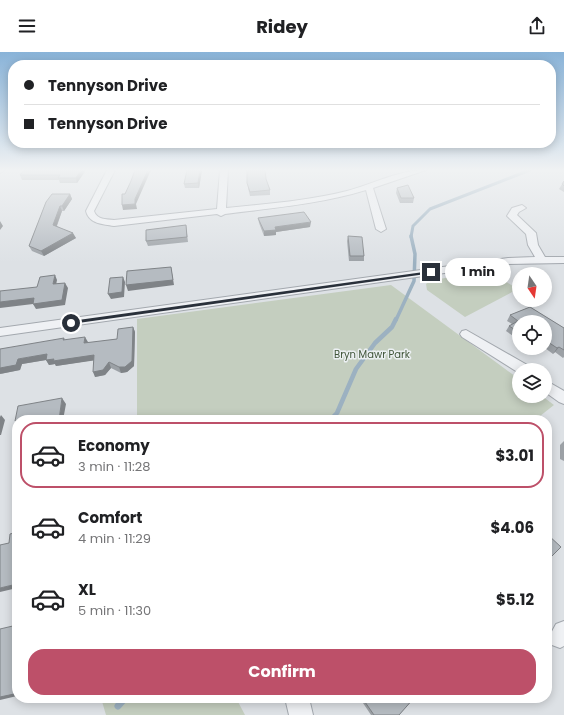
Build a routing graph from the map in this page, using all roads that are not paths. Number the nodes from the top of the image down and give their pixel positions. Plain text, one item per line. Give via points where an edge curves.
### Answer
1 (95, 201) edge
2 (222, 201) edge
3 (312, 201) edge
4 (373, 201) edge
5 (522, 208) dead end
6 (221, 213) junction
7 (381, 229) dead end
8 (542, 260) junction
9 (564, 260) edge
10 (0, 332) edge
11 (466, 334) dead end
12 (513, 363) edge
13 (552, 390) edge
14 (564, 398) edge
15 (298, 703) edge
16 (301, 715) edge

1 - 6 street via 90,210 98,221 119,223
2 - 6 street
3 - 6 street
4 - 7 street
5 - 8 street via 515,210 512,216 531,233 533,245
8 - 9 street
8 - 10 street via 508,261
11 - 12 street
13 - 14 street
15 - 16 street

